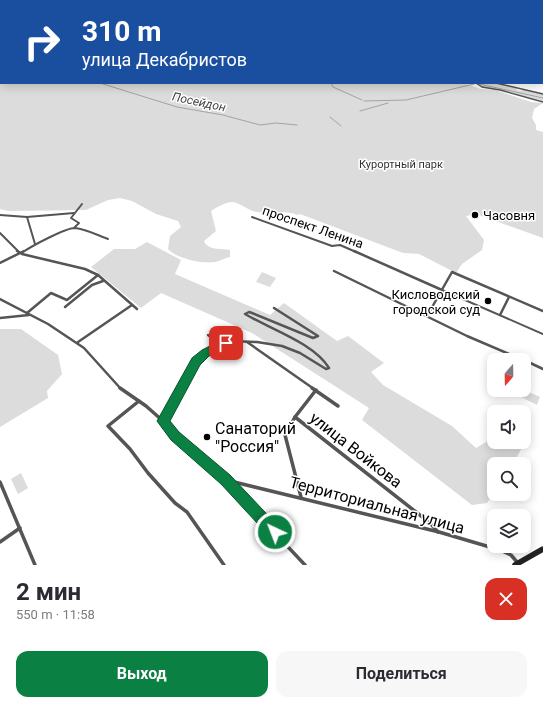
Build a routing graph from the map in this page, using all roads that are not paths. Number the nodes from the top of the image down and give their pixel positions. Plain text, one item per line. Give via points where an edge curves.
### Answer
1 (399, 0) edge
2 (445, 0) edge
3 (448, 0) edge
4 (457, 0) edge
5 (477, 84) edge
6 (500, 84) edge
7 (543, 94) edge
8 (543, 102) edge
9 (82, 204) dead end
10 (74, 213) junction
11 (0, 215) edge
12 (27, 217) junction
13 (252, 217) dead end
14 (73, 228) junction
15 (0, 232) edge
16 (108, 239) dead end
17 (35, 244) junction
18 (22, 254) junction
19 (0, 263) edge
20 (334, 271) dead end
21 (98, 275) junction
22 (104, 281) junction
23 (442, 290) junction
24 (509, 296) junction
25 (0, 299) edge
26 (132, 305) junction
27 (65, 307) dead end
28 (274, 308) dead end
29 (137, 309) dead end
30 (543, 311) edge
31 (29, 314) junction
32 (500, 315) junction
33 (427, 316) junction
34 (0, 318) edge
35 (543, 334) edge
36 (208, 335) dead end
37 (78, 342) junction
38 (246, 342) junction
39 (220, 345) junction
40 (507, 353) edge
41 (531, 363) edge
42 (543, 369) edge
43 (316, 390) junction
44 (139, 401) junction
45 (338, 406) dead end
46 (295, 417) junction
47 (163, 421) junction
48 (225, 480) junction
49 (0, 482) edge
50 (301, 497) junction
51 (20, 528) junction
52 (439, 532) junction
53 (0, 542) edge
54 (543, 549) edge
55 (517, 564) edge
56 (35, 565) edge
57 (224, 565) edge
58 (304, 565) edge

1 - 2 street
3 - 4 street
5 - 8 street via 482,88 510,92 528,100
6 - 7 street
9 - 10 street
10 - 12 street
10 - 14 street via 71,218 79,225
11 - 12 street
12 - 17 street via 26,223
13 - 23 street, проспект Ленина via 332,246 340,245
14 - 16 street
14 - 17 street
15 - 18 street
17 - 18 street
18 - 19 street
18 - 21 street via 85,269
20 - 33 street
21 - 22 street
21 - 31 street via 67,300 51,293
22 - 26 street
22 - 27 street via 92,285
23 - 24 street via 452,272
23 - 32 street, проспект Ленина
23 - 33 street
24 - 30 street
24 - 32 street
25 - 31 street
26 - 29 street
26 - 37 street
28 - 38 street via 318,336 313,338 252,313 245,314 299,342 329,368 326,369 289,348
31 - 34 street
31 - 37 street
32 - 35 street, проспект Ленина
33 - 40 street
36 - 39 street
37 - 44 street via 118,387
38 - 39 street via 230,341
38 - 43 street
39 - 47 street via 196,362
41 - 42 street
43 - 45 street
43 - 46 street
44 - 47 street
44 - 57 street via 108,426 175,503 187,512
46 - 50 street via 285,435
46 - 52 street, улица Войкова
47 - 48 street via 175,436
48 - 50 street, Территориальная улица
48 - 58 street
49 - 51 street
50 - 52 street, Территориальная улица
51 - 53 street
51 - 56 street
52 - 55 street, Территориальная улица via 500,550 511,555
54 - 55 main road

